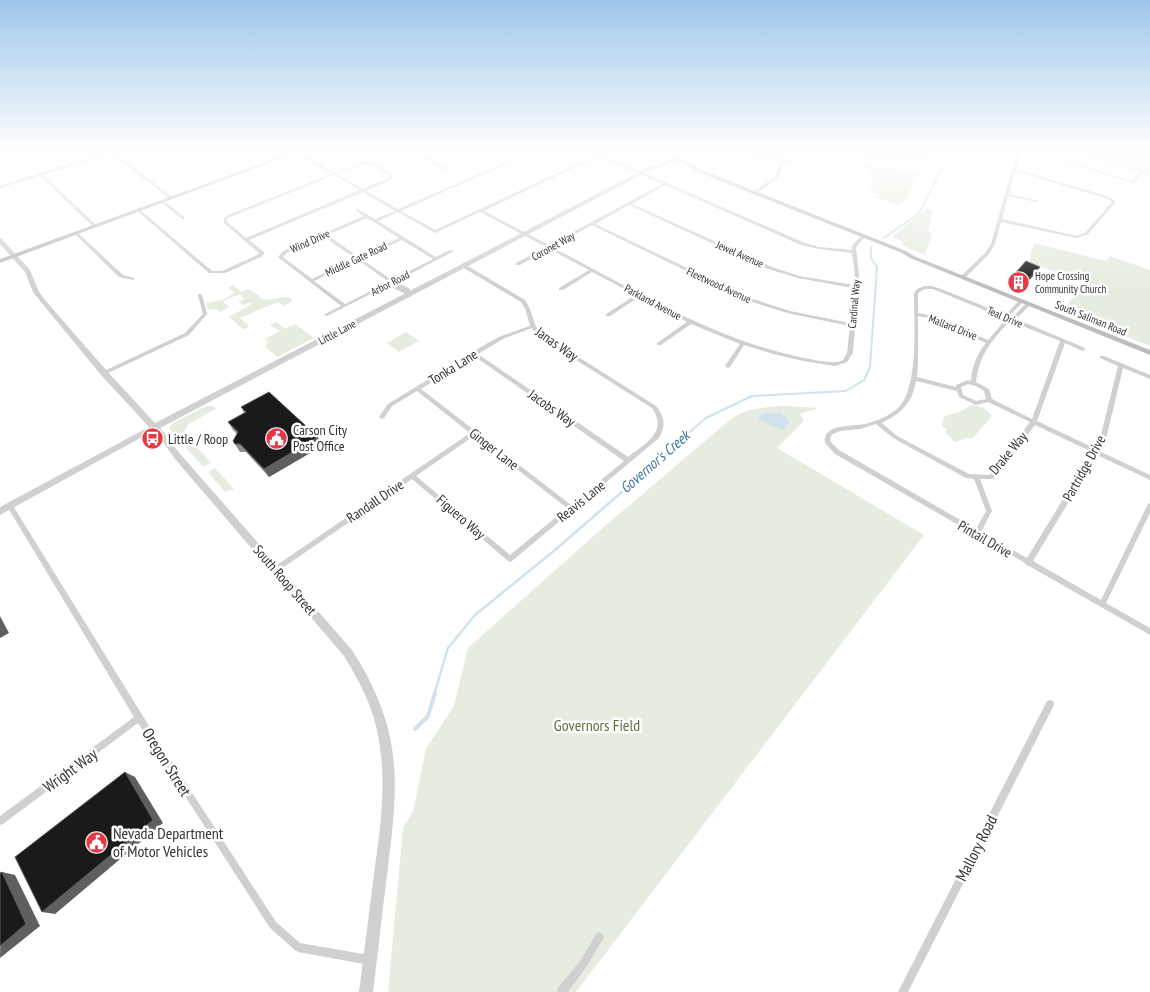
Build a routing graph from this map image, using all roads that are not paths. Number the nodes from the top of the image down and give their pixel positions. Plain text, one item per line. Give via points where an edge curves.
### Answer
1 (65, 197) edge
2 (278, 197) edge
3 (345, 197) edge
4 (374, 197) edge
5 (430, 197) edge
6 (511, 197) edge
7 (595, 197) edge
8 (642, 197) edge
9 (696, 197) edge
10 (765, 197) edge
11 (1007, 197) edge
12 (1019, 197) edge
13 (1106, 197) edge
14 (171, 198) edge
15 (162, 201) junction
16 (1037, 201) dead end
17 (630, 204) junction
18 (138, 210) junction
19 (356, 210) dead end
20 (482, 211) junction
21 (397, 212) junction
22 (368, 216) junction
23 (183, 218) dead end
24 (1000, 220) junction
25 (375, 221) junction
26 (592, 224) junction
27 (95, 226) junction
28 (76, 233) junction
29 (525, 234) junction
30 (324, 236) junction
31 (863, 237) junction
32 (247, 238) junction
33 (402, 238) junction
34 (0, 240) edge
35 (550, 247) junction
36 (452, 251) dead end
37 (854, 252) junction
38 (14, 256) junction
39 (358, 259) junction
40 (436, 259) junction
41 (0, 261) edge
42 (518, 264) dead end
43 (464, 266) junction
44 (592, 270) junction
45 (964, 278) junction
46 (132, 279) dead end
47 (310, 281) junction
48 (392, 282) junction
49 (856, 287) junction
50 (561, 289) dead end
51 (410, 294) junction
52 (200, 295) dead end
53 (639, 295) junction
54 (1021, 301) junction
55 (1028, 304) junction
56 (344, 306) junction
57 (1012, 310) junction
58 (1020, 313) junction
59 (916, 314) junction
60 (327, 315) dead end
61 (608, 315) dead end
62 (1009, 319) junction
63 (690, 322) junction
64 (852, 324) junction
65 (531, 327) junction
66 (1063, 340) junction
67 (989, 342) junction
68 (659, 344) dead end
69 (742, 344) junction
70 (1083, 349) dead end
71 (1150, 353) edge
72 (474, 354) junction
73 (1102, 357) dead end
74 (835, 364) joint
75 (1121, 365) junction
76 (728, 366) dead end
77 (104, 373) junction
78 (1150, 377) edge
79 (916, 379) junction
80 (972, 383) junction
81 (418, 389) junction
82 (957, 389) junction
83 (989, 400) junction
84 (661, 416) joint
85 (382, 417) dead end
86 (877, 422) junction
87 (1034, 422) junction
88 (154, 427) junction
89 (474, 433) junction
90 (1096, 452) junction
91 (629, 461) junction
92 (412, 476) junction
93 (977, 478) junction
94 (1150, 478) edge
95 (10, 506) junction
96 (1150, 506) edge
97 (571, 508) junction
98 (0, 511) edge
99 (977, 534) junction
100 (510, 559) joint
101 (1028, 563) junction
102 (276, 569) junction
103 (1102, 605) junction
104 (1150, 632) edge
105 (1050, 704) dead end
106 (139, 718) junction
107 (0, 821) edge
108 (599, 937) dead end
109 (369, 960) junction
110 (366, 992) edge
111 (562, 992) edge
112 (902, 992) edge

1 - 27 street
2 - 32 street via 225,219
3 - 32 street
4 - 21 street
5 - 21 street
6 - 20 street
7 - 29 street, Little Lane
8 - 17 street, Coronet Way
9 - 37 street via 803,244
10 - 31 main road, South Saliman Road
11 - 24 street
12 - 16 street
13 - 24 street via 1114,202 1087,233 1077,237
14 - 15 main road
15 - 18 main road
15 - 23 street
17 - 26 street, Coronet Way
17 - 49 street, Jewel Avenue via 770,268 798,277
18 - 27 main road
18 - 32 street via 211,272 218,274 262,253
19 - 22 street
20 - 21 street via 444,230 432,232
20 - 29 street, Parkland Avenue
21 - 25 street
22 - 25 street
22 - 30 street, Wind Drive
24 - 45 street via 987,254
25 - 33 street
26 - 35 street, Coronet Way
26 - 64 street, Fleetwood Avenue via 748,299 788,312
27 - 28 main road
28 - 38 main road
28 - 46 street via 121,276
29 - 35 street, Parkland Avenue
29 - 43 street, Little Lane
30 - 39 street
30 - 47 street, Wind Drive via 281,255
31 - 37 street via 856,243
31 - 45 main road, South Saliman Road via 898,254
33 - 39 street, Middle Gate Road
33 - 40 street
34 - 38 street, South Roop Street
35 - 42 street, Coronet Way
35 - 44 street, Parkland Avenue
36 - 40 street, Arbor Road
37 - 49 street, Cardinal Way
38 - 41 main road
38 - 77 street, South Roop Street via 29,273 36,292
39 - 47 street, Middle Gate Road
39 - 48 street
40 - 48 street, Arbor Road
43 - 51 street, Little Lane
43 - 65 street, Janas Way via 523,302 528,307
44 - 50 street
44 - 53 street, Parkland Avenue
45 - 54 main road, South Saliman Road
47 - 56 street
48 - 51 street via 393,286
48 - 56 street, Arbor Road
49 - 64 street, Cardinal Way
51 - 88 street, Little Lane
52 - 77 street via 205,314 192,332
53 - 61 street
53 - 63 street, Parkland Avenue
54 - 55 main road, South Saliman Road
54 - 57 street
55 - 58 street
55 - 71 main road, South Saliman Road
56 - 60 street, Arbor Road
57 - 58 street
57 - 62 street
58 - 62 street
59 - 62 street, Teal Drive via 916,294 925,288 943,290
59 - 67 street, Mallard Drive via 931,317
59 - 79 street
62 - 66 street, Teal Drive
62 - 67 street
63 - 68 street
63 - 69 street, Parkland Avenue
64 - 74 street, Cardinal Way via 848,359
65 - 72 street, Tonka Lane via 503,337
65 - 84 street, Janas Way via 654,407
66 - 70 street, Teal Drive
66 - 87 street, Drake Way
67 - 80 street via 978,356
69 - 74 street, Parkland Avenue via 782,356
69 - 76 street
72 - 81 street, Tonka Lane
72 - 91 street, Jacobs Way
73 - 75 street
75 - 78 street
75 - 90 street, Partridge Drive via 1103,439
77 - 88 street, South Roop Street
79 - 82 street
79 - 86 street via 912,394 902,406
80 - 82 street via 963,383
80 - 83 street via 987,390
81 - 85 street, Tonka Lane via 390,405
81 - 89 street, Ginger Lane
82 - 83 street via 970,402
83 - 87 street
84 - 91 street, Reavis Lane via 662,426 657,437
86 - 93 street, Drake Way via 895,436
86 - 99 street, Pintail Drive via 834,430 827,438 829,445
87 - 90 street
87 - 93 street, Drake Way via 991,477
88 - 95 street, Little Lane
88 - 102 street, South Roop Street
89 - 92 street, Randall Drive
89 - 97 street, Ginger Lane
90 - 94 street
90 - 101 street, Partridge Drive
91 - 97 street, Reavis Lane
92 - 100 street, Figuero Way
92 - 102 street, Randall Drive
93 - 99 street via 989,511
95 - 98 street, Little Lane
95 - 106 street, Oregon Street
96 - 103 street
97 - 100 street, Reavis Lane
99 - 101 street, Pintail Drive
101 - 103 street, Pintail Drive
102 - 109 street, South Roop Street via 348,653 364,678 385,737 389,807
103 - 104 street, Pintail Drive
105 - 112 street, Mallory Road
106 - 107 street, Wright Way
106 - 109 street, Oregon Street via 273,925 298,947
108 - 111 street
109 - 110 street, South Roop Street

